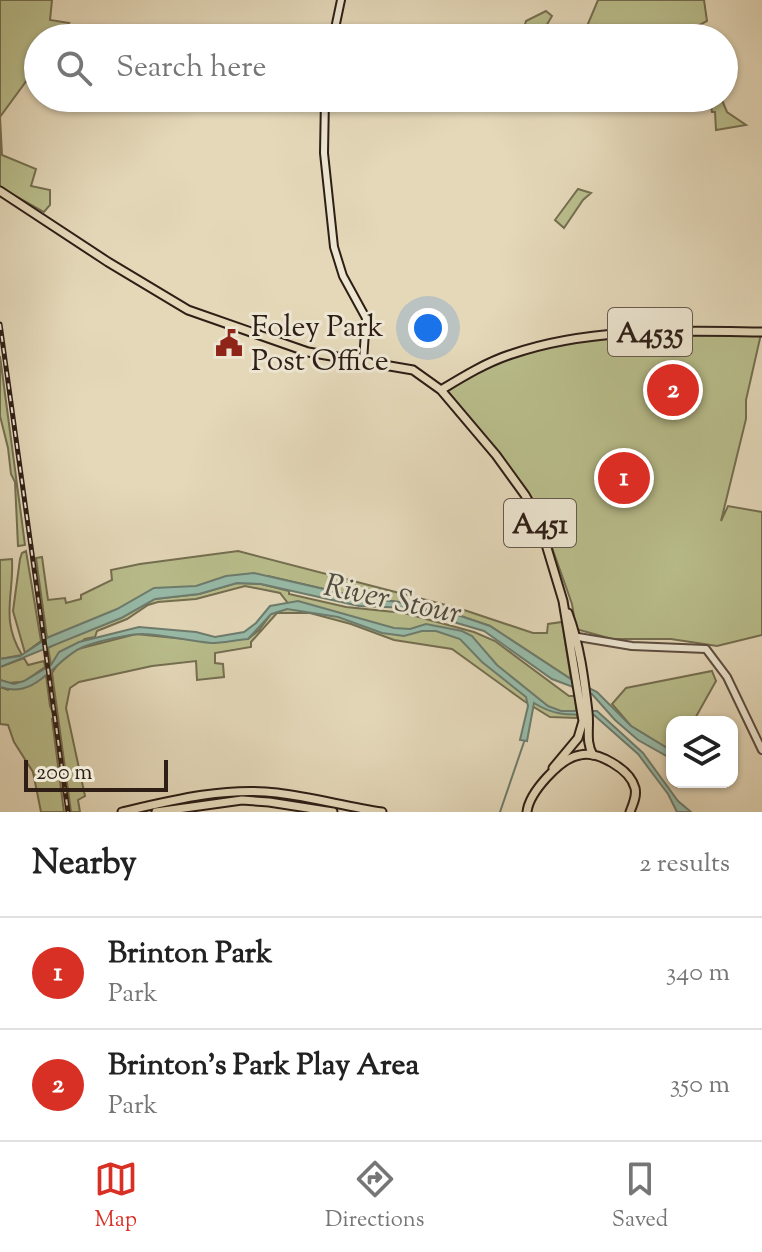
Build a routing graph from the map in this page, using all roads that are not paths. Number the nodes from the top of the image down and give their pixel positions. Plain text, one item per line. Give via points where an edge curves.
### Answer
1 (341, 0) edge
2 (336, 24) edge
3 (325, 112) edge
4 (0, 191) edge
5 (762, 332) edge
6 (363, 361) junction
7 (441, 390) junction
8 (572, 636) junction
9 (599, 641) junction
10 (579, 648) junction
11 (581, 695) junction
12 (586, 724) junction
13 (762, 750) edge
14 (593, 755) junction
15 (548, 777) junction
16 (532, 797) junction
17 (122, 812) edge
18 (156, 812) edge
19 (333, 812) edge
20 (382, 812) edge
21 (518, 812) edge
22 (527, 812) edge
23 (630, 812) edge

1 - 2 main road
3 - 6 main road via 334,247 366,318
4 - 6 main road, A451 via 188,310 286,346
5 - 7 main road, A4535 via 627,333 550,344 496,360
6 - 7 main road, A451 via 413,370
7 - 8 main road, A451 via 496,455 538,518
8 - 9 main road
8 - 10 main road, A451
8 - 11 main road, A451
9 - 10 main road
9 - 13 main road via 706,649 727,677
10 - 11 main road, A451
11 - 12 main road, A451
11 - 12 main road, A451 via 588,710
12 - 14 main road, A451
12 - 15 main road
14 - 15 main road via 571,757
14 - 23 main road via 623,770 632,781
15 - 16 main road
16 - 21 main road
16 - 22 main road
17 - 20 main road via 241,792
18 - 19 main road via 242,800

